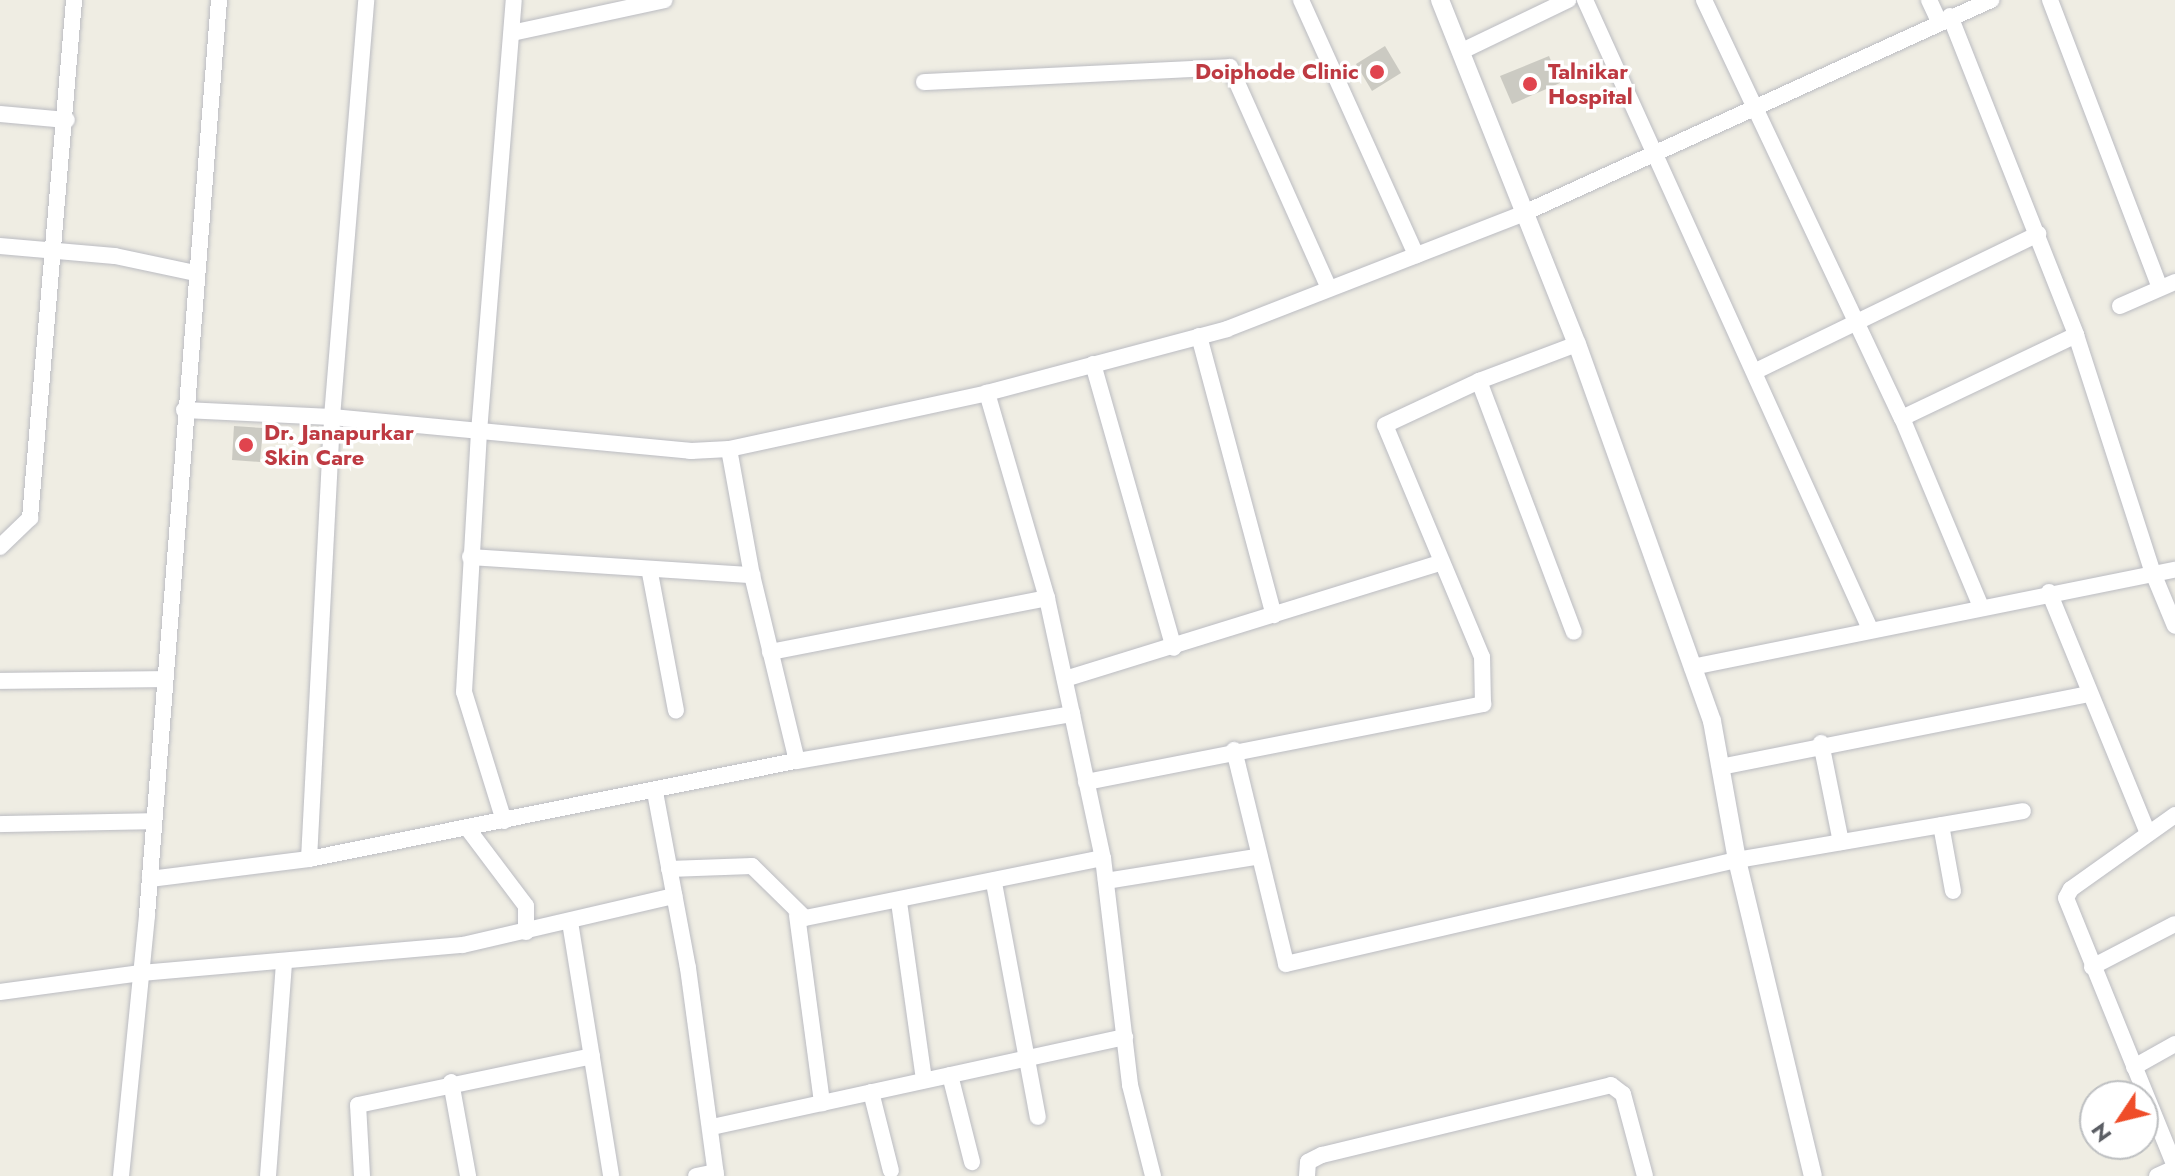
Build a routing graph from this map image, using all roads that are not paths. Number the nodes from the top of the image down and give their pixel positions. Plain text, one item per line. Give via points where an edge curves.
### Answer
1 (74, 0) edge
2 (219, 0) edge
3 (366, 0) edge
4 (514, 0) edge
5 (664, 0) edge
6 (1301, 0) edge
7 (1440, 0) edge
8 (1568, 0) edge
9 (1585, 0) edge
10 (1704, 0) edge
11 (1929, 0) edge
12 (1991, 0) edge
13 (2050, 0) edge
14 (1944, 19) junction
15 (512, 33) junction
16 (1462, 51) junction
17 (924, 82) dead end
18 (1754, 104) junction
19 (0, 114) edge
20 (67, 120) junction
21 (1654, 158) junction
22 (1522, 214) junction
23 (2038, 234) junction
24 (0, 246) edge
25 (54, 251) junction
26 (1416, 255) junction
27 (195, 273) junction
28 (2167, 285) edge
29 (1329, 288) junction
30 (2120, 306) dead end
31 (1857, 323) junction
32 (2076, 335) junction
33 (1199, 336) junction
34 (1577, 344) junction
35 (1093, 364) junction
36 (1756, 371) junction
37 (1479, 381) junction
38 (987, 393) junction
39 (184, 410) junction
40 (332, 417) junction
41 (1902, 418) junction
42 (479, 432) junction
43 (729, 449) junction
44 (0, 547) edge
45 (470, 557) junction
46 (1440, 563) junction
47 (2175, 570) edge
48 (650, 573) junction
49 (2153, 573) junction
50 (752, 575) junction
51 (2049, 592) junction
52 (1047, 598) junction
53 (1981, 607) junction
54 (1274, 615) junction
55 (2175, 626) edge
56 (1870, 629) junction
57 (1574, 632) dead end
58 (1174, 648) junction
59 (770, 652) junction
60 (1692, 667) junction
61 (0, 668) edge
62 (164, 679) junction
63 (1065, 679) junction
64 (0, 681) edge
65 (2088, 694) junction
66 (676, 711) dead end
67 (1072, 714) junction
68 (1821, 743) junction
69 (1234, 750) junction
70 (797, 761) junction
71 (1720, 767) junction
72 (1086, 782) junction
73 (655, 792) junction
74 (2023, 811) dead end
75 (2175, 815) edge
76 (154, 821) junction
77 (504, 821) junction
78 (0, 824) edge
79 (1941, 825) junction
80 (468, 829) junction
81 (2148, 833) junction
82 (1841, 842) junction
83 (1256, 857) junction
84 (1103, 858) junction
85 (309, 859) junction
86 (1737, 860) junction
87 (669, 869) junction
88 (150, 879) junction
89 (1106, 881) junction
90 (994, 883) junction
91 (1953, 891) dead end
92 (674, 896) junction
93 (899, 902) junction
94 (797, 915) junction
95 (570, 922) junction
96 (2175, 924) edge
97 (526, 932) junction
98 (284, 964) junction
99 (2092, 967) junction
100 (141, 973) junction
101 (0, 992) edge
102 (1125, 1037) junction
103 (2175, 1044) edge
104 (592, 1056) junction
105 (1028, 1058) junction
106 (2134, 1067) junction
107 (950, 1075) junction
108 (924, 1080) junction
109 (451, 1082) junction
110 (871, 1092) junction
111 (822, 1103) junction
112 (1038, 1117) dead end
113 (712, 1127) junction
114 (972, 1162) dead end
115 (2175, 1167) edge
116 (891, 1171) dead end
117 (716, 1174) edge
118 (121, 1176) edge
119 (268, 1176) edge
120 (362, 1176) edge
121 (468, 1176) edge
122 (611, 1176) edge
123 (696, 1176) edge
124 (1153, 1176) edge
125 (1307, 1176) edge
126 (1645, 1176) edge
127 (1813, 1176) edge
128 (2157, 1176) edge

1 - 20 street
2 - 27 street
3 - 40 street
4 - 15 street
5 - 15 street
6 - 26 street
7 - 16 street
8 - 16 street
9 - 21 street
10 - 18 street
11 - 14 street
12 - 14 street
13 - 28 street
14 - 18 street
14 - 23 street
15 - 42 street
16 - 22 street
17 - 29 street via 1232,68
18 - 21 street
18 - 31 street
19 - 20 street
20 - 25 street
21 - 22 street
21 - 36 street
22 - 26 street
22 - 34 street
23 - 31 street
23 - 32 street
24 - 25 street
25 - 27 street via 115,256
25 - 44 street via 30,518
26 - 29 street
27 - 39 street
28 - 30 street
29 - 33 street
31 - 36 street
31 - 41 street
32 - 41 street
32 - 49 street
33 - 35 street
33 - 54 street
34 - 37 street
34 - 60 street
35 - 38 street
35 - 58 street
36 - 56 street
37 - 46 street via 1385,425
37 - 57 street
38 - 43 street
38 - 52 street
39 - 40 street
39 - 62 street
40 - 42 street
40 - 85 street
41 - 53 street
42 - 43 street via 691,451
42 - 45 street
43 - 50 street
45 - 48 street
45 - 77 street via 465,703
46 - 54 street
46 - 69 street via 1482,657 1483,704
47 - 49 street
48 - 50 street
48 - 66 street
49 - 51 street
49 - 55 street
50 - 59 street
51 - 53 street
51 - 65 street
52 - 59 street
52 - 63 street
53 - 56 street
54 - 58 street
56 - 60 street
58 - 63 street
59 - 70 street
60 - 71 street via 1712,721
61 - 64 street
62 - 64 street
62 - 76 street
63 - 67 street
65 - 68 street
65 - 81 street
67 - 70 street
67 - 72 street
68 - 71 street
68 - 82 street
69 - 72 street
69 - 83 street
70 - 73 street
71 - 86 street
72 - 84 street
73 - 77 street
73 - 87 street
74 - 79 street
75 - 81 street
76 - 78 street
76 - 88 street
77 - 80 street
79 - 82 street
79 - 91 street
80 - 85 street
80 - 97 street via 526,906
81 - 99 street via 2068,891 2067,903
82 - 86 street
83 - 86 street via 1286,964
83 - 89 street
84 - 89 street
84 - 90 street
85 - 88 street
86 - 127 street
87 - 92 street
87 - 94 street via 752,866
88 - 100 street
89 - 102 street
90 - 93 street
90 - 105 street
92 - 95 street
92 - 113 street
93 - 94 street via 808,918
93 - 108 street
94 - 111 street
95 - 97 street
95 - 104 street
96 - 99 street
97 - 98 street via 463,945
98 - 100 street
98 - 119 street
99 - 106 street
100 - 101 street
100 - 118 street
102 - 105 street
102 - 124 street via 1130,1085
103 - 106 street
104 - 109 street
104 - 122 street
105 - 107 street
105 - 112 street
106 - 115 street
107 - 108 street
107 - 114 street
108 - 110 street
109 - 120 street via 357,1106
109 - 121 street
110 - 111 street
110 - 116 street
111 - 113 street
113 - 117 street
115 - 128 street
117 - 123 street
125 - 126 street via 1308,1162 1322,1155 1611,1085 1623,1094

